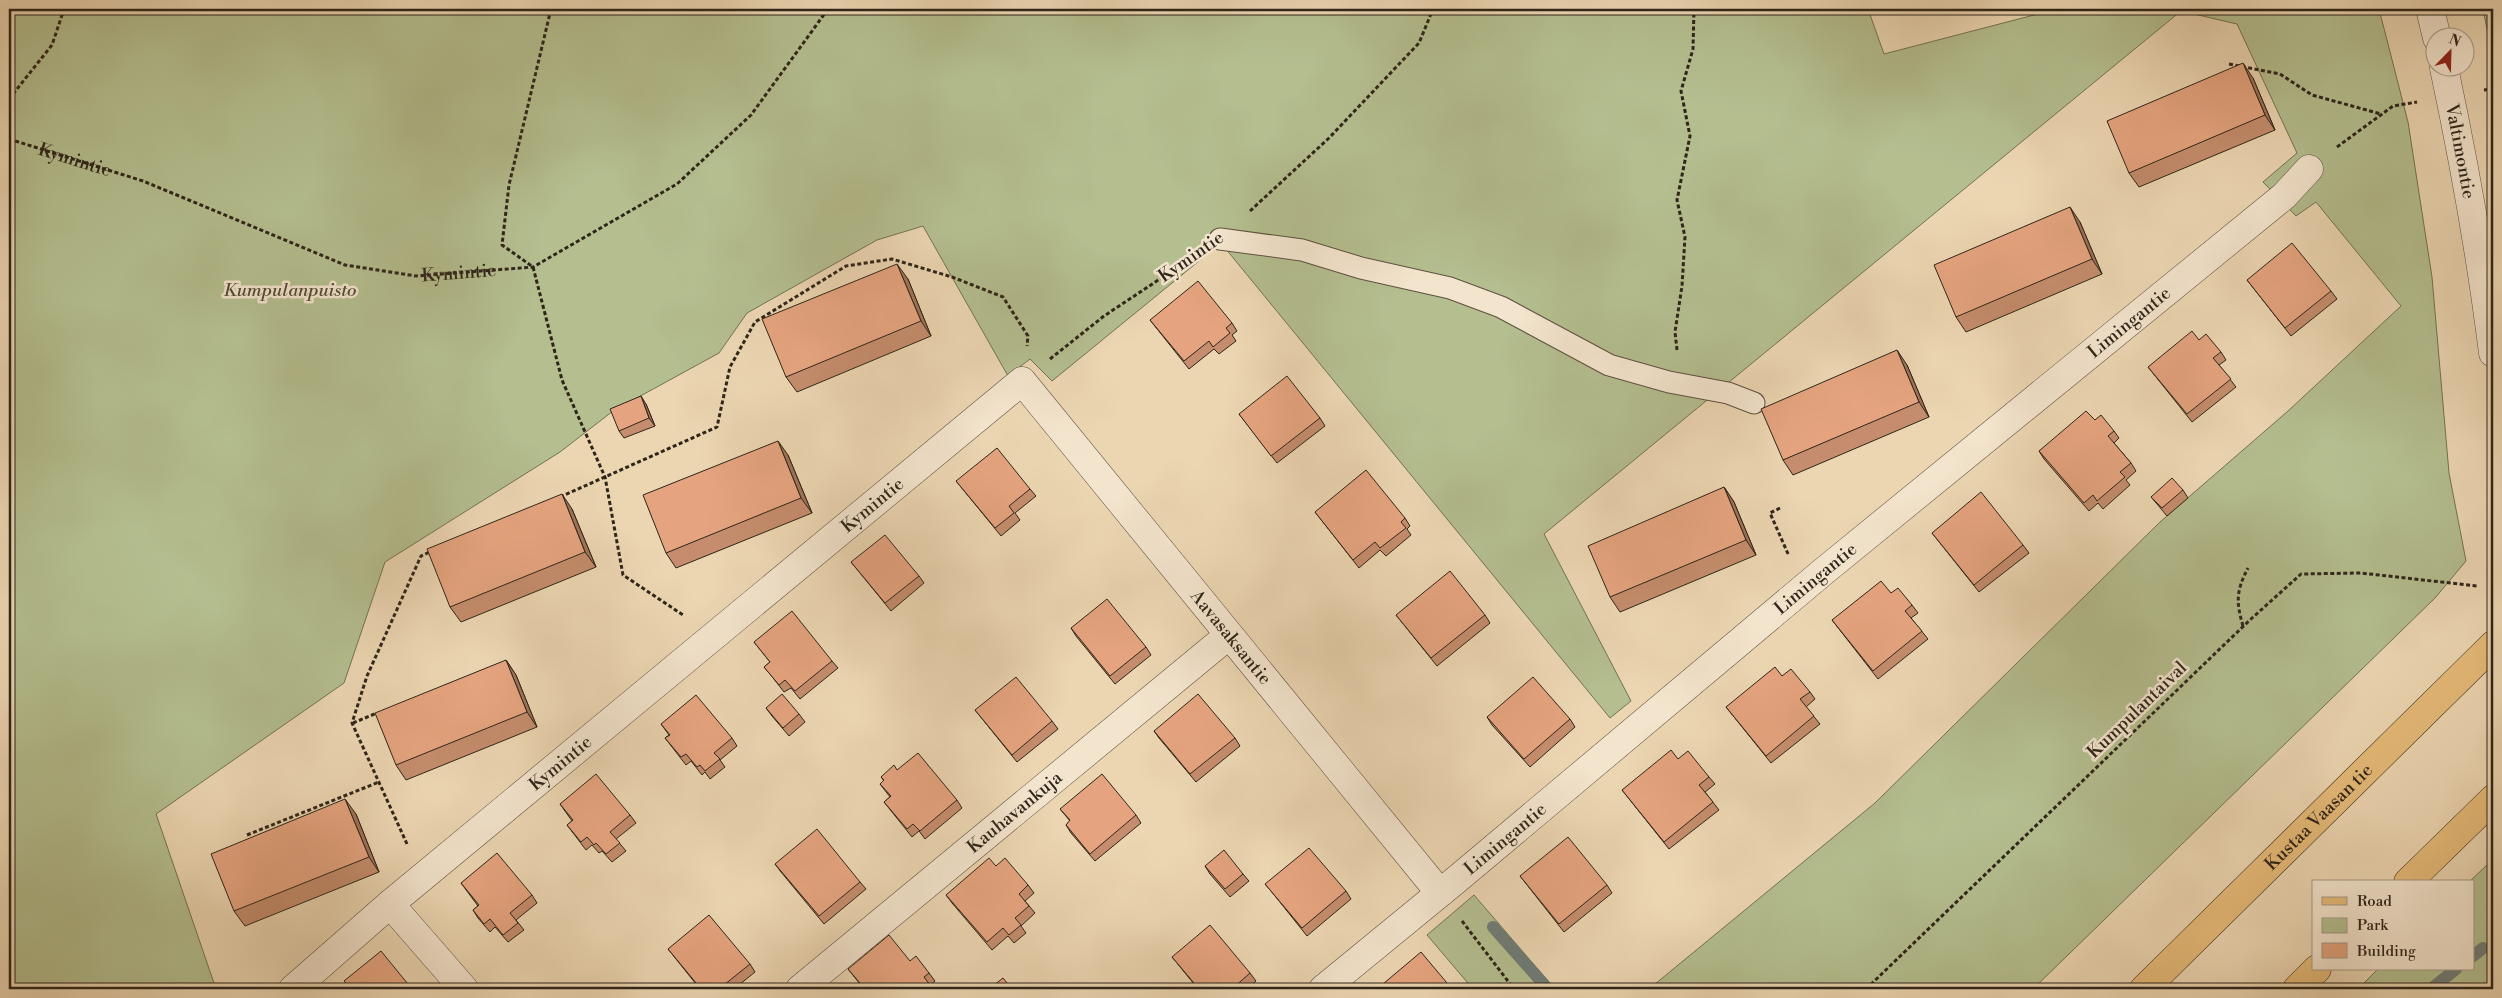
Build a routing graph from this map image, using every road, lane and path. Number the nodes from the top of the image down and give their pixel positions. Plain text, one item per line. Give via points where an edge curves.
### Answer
1 (64, 9) edge
2 (551, 9) edge
3 (828, 9) edge
4 (1433, 9) edge
5 (1694, 9) edge
6 (2430, 9) edge
7 (2435, 28) edge
8 (2229, 64) dead end
9 (2446, 78) edge
10 (9, 99) edge
11 (2425, 101) dead end
12 (2382, 114) junction
13 (9, 139) edge
14 (2309, 169) joint
15 (1220, 239) junction
16 (533, 267) junction
17 (2493, 353) edge
18 (1022, 381) junction
19 (1701, 388) junction
20 (1754, 403) dead end
21 (605, 477) junction
22 (559, 497) edge
23 (1780, 508) dead end
24 (440, 548) edge
25 (2248, 568) dead end
26 (2477, 586) dead end
27 (1804, 588) junction
28 (2244, 626) junction
29 (1229, 635) junction
30 (715, 636) junction
31 (2493, 646) edge
32 (379, 712) edge
33 (352, 723) junction
34 (379, 782) junction
35 (2493, 799) edge
36 (247, 835) dead end
37 (423, 878) junction
38 (2410, 880) edge
39 (1440, 893) junction
40 (390, 904) junction
41 (2316, 970) edge
42 (292, 989) edge
43 (464, 989) edge
44 (800, 989) edge
45 (1323, 989) edge
46 (1514, 989) edge
47 (1866, 989) edge
48 (2144, 989) edge
49 (2297, 989) edge

1 - 10 path via 52,45
2 - 16 path via 509,185 502,245
3 - 16 path, Kymintie via 752,116 677,184
4 - 15 path, Kymintie via 1419,43 1329,138
5 - 19 path via 1693,49 1681,91 1690,136 1677,200 1685,237 1675,332 1678,360
6 - 7 street
8 - 12 path via 2280,74 2312,95
9 - 17 street, Valtimontie via 2476,233
11 - 12 path via 2393,106
12 - 14 path
13 - 16 path, Kymintie via 143,181 345,265 416,276
14 - 27 street, Limingantie via 2284,196
15 - 18 path, Kymintie via 1104,316
15 - 19 lane via 1302,250 1361,268 1450,288 1501,307 1609,365
16 - 21 path via 562,380
18 - 21 path via 1028,336 1002,297 892,258 846,266 755,322 730,367 717,427
18 - 29 street, Aavasaksantie
18 - 30 street, Kymintie
19 - 20 lane via 1728,393
21 - 22 path
21 - 30 path via 624,575
23 - 27 path via 1770,513
24 - 33 path via 421,556 367,676
25 - 28 path via 2240,585 2237,606
26 - 28 path, Kumpulantaival via 2361,573 2301,574
27 - 39 street, Limingantie
28 - 47 path, Kumpulantaival
29 - 39 street, Aavasaksantie
29 - 44 street, Kauhavankuja
30 - 37 street, Kymintie
31 - 48 main road, Kustaa Vaasan tie
32 - 33 path
33 - 34 path
34 - 36 path
34 - 37 path
35 - 38 main road
37 - 40 street, Kymintie
39 - 45 street, Limingantie
39 - 46 path
40 - 42 street, Kymintie
40 - 43 street
41 - 49 main road

